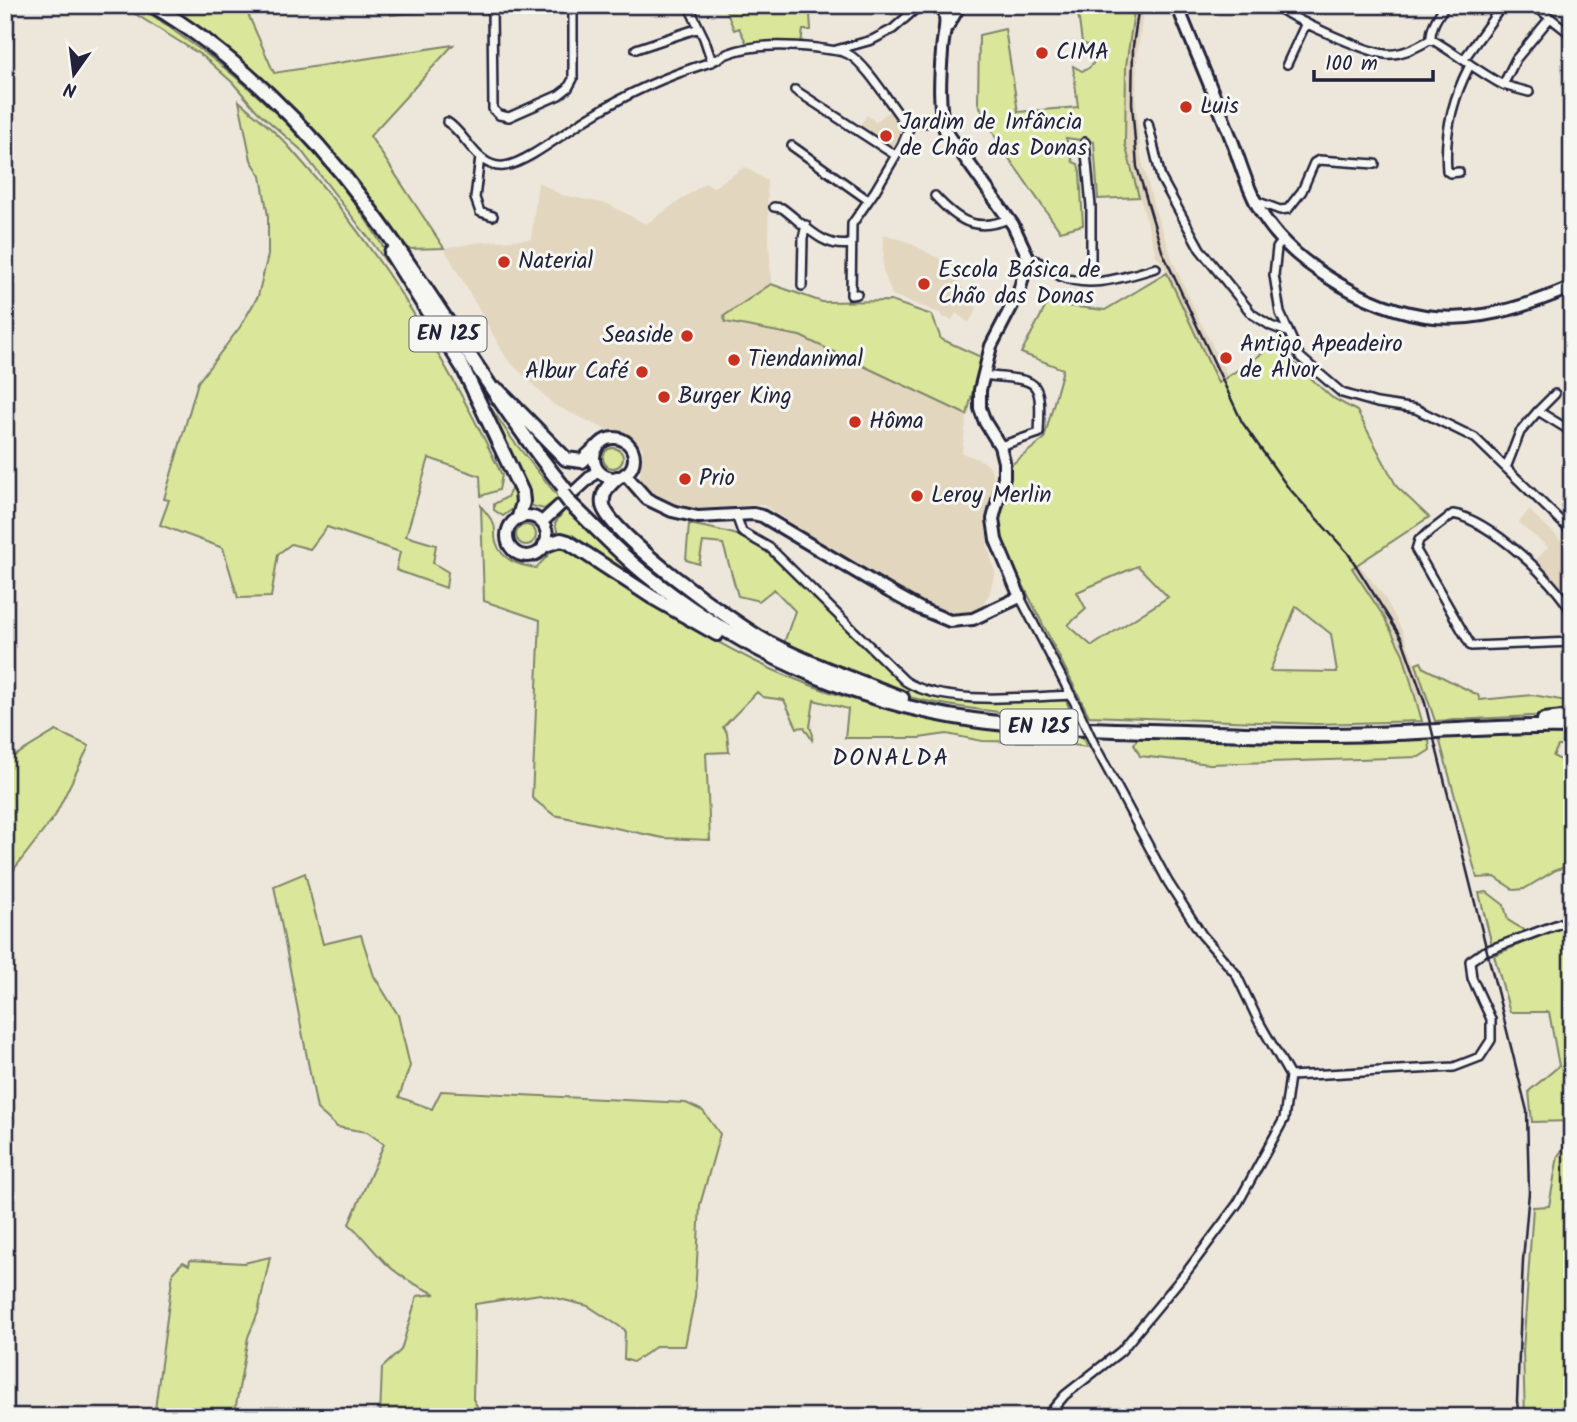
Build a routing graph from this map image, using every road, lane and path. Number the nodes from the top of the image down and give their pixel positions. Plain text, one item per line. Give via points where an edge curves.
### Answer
1 (152, 5) edge
2 (492, 5) edge
3 (573, 5) edge
4 (688, 5) edge
5 (1177, 5) edge
6 (1276, 5) edge
7 (1445, 5) edge
8 (1539, 5) edge
9 (920, 6) edge
10 (959, 6) edge
11 (942, 7) edge
12 (1502, 7) edge
13 (1550, 18) junction
14 (1306, 23) junction
15 (699, 28) junction
16 (944, 35) junction
17 (1572, 35) edge
18 (1431, 39) junction
19 (636, 48) dead end
20 (835, 51) junction
21 (1464, 59) junction
22 (712, 62) junction
23 (1287, 64) dead end
24 (1469, 66) junction
25 (1503, 85) junction
26 (795, 90) dead end
27 (1529, 92) dead end
28 (942, 121) junction
29 (447, 122) dead end
30 (1148, 123) dead end
31 (911, 124) junction
32 (1085, 142) dead end
33 (792, 146) dead end
34 (895, 155) junction
35 (480, 157) junction
36 (1375, 164) dead end
37 (1459, 172) dead end
38 (934, 196) dead end
39 (868, 200) junction
40 (362, 201) junction
41 (1256, 201) junction
42 (774, 207) dead end
43 (492, 216) dead end
44 (1008, 219) junction
45 (806, 225) junction
46 (1283, 240) junction
47 (850, 244) junction
48 (1028, 257) junction
49 (1156, 268) dead end
50 (1091, 281) junction
51 (802, 286) dead end
52 (1572, 287) edge
53 (857, 294) dead end
54 (1287, 332) junction
55 (983, 375) junction
56 (1555, 394) dead end
57 (1538, 411) junction
58 (1569, 430) dead end
59 (1000, 446) junction
60 (596, 448) junction
61 (1506, 468) junction
62 (598, 470) junction
63 (621, 476) junction
64 (568, 497) junction
65 (736, 515) junction
66 (519, 517) junction
67 (542, 522) junction
68 (1572, 532) edge
69 (545, 545) junction
70 (1020, 597) junction
71 (1572, 613) edge
72 (1572, 642) edge
73 (1071, 695) junction
74 (909, 701) junction
75 (932, 713) junction
76 (1572, 719) edge
77 (1572, 727) edge
78 (1572, 919) edge
79 (1290, 1076) junction
80 (1046, 1417) edge

1 - 40 main road, EN 125 via 237,67 276,103
2 - 3 street via 493,109 509,117 564,92 573,79
4 - 15 street
5 - 41 street
6 - 14 street
7 - 18 street
8 - 13 street
9 - 20 street via 893,29
10 - 11 street via 952,10
10 - 16 street
11 - 16 street
12 - 21 street
13 - 17 street
13 - 25 street via 1516,59
14 - 18 street via 1387,54 1417,48
14 - 23 street
15 - 19 street
15 - 22 street
16 - 28 street
18 - 21 street
20 - 22 street via 766,46 729,53
20 - 31 street via 862,65 906,124
21 - 24 street
22 - 35 street via 649,84 534,153 503,166
24 - 25 street
24 - 37 street via 1456,93 1445,148 1447,171
25 - 27 street
26 - 34 street
28 - 31 street
28 - 44 street
29 - 35 street
30 - 54 street via 1161,178 1200,250 1252,314
31 - 34 street
32 - 50 street
33 - 39 street
34 - 39 street
35 - 43 street via 475,198 480,212
36 - 41 street via 1319,160 1288,209
38 - 44 street via 953,215 978,226
39 - 47 street via 852,224
40 - 60 main road via 428,285 499,391 566,459 582,461
40 - 64 main road, EN 125
40 - 66 main road via 482,405 522,492
41 - 46 street
42 - 45 street
44 - 48 street
45 - 47 street via 827,243
45 - 51 street
46 - 52 street via 1322,275 1406,313 1482,316 1513,310
46 - 54 street via 1276,248 1274,275
47 - 53 street via 851,295
48 - 50 street via 1060,276
48 - 55 street via 1019,292 991,346
49 - 50 street via 1110,281
54 - 61 street via 1300,358 1342,393 1416,409 1475,438
55 - 59 street via 980,408
55 - 59 street via 1030,382 1041,398 1039,433
56 - 57 street
57 - 58 street
57 - 61 street via 1520,432
59 - 70 street via 1004,477 993,519 996,540
60 - 62 street
60 - 63 street via 609,439 627,444 634,460
61 - 68 street
62 - 63 street via 606,477
62 - 67 street
63 - 65 street via 647,499 672,511 698,517
63 - 74 main road via 605,492 604,509 674,577 766,641
64 - 74 main road, EN 125 via 653,575 724,625 816,671
64 - 75 main road, EN 125 via 642,572 728,633 837,685
65 - 70 street via 769,519 890,592 950,621 973,619
65 - 73 street via 742,532 770,548 915,688 960,696
66 - 67 street via 531,516
66 - 69 street via 510,523 506,534 513,552 532,556
67 - 69 street via 547,533
69 - 75 main road via 568,542 686,617 775,664 853,694
70 - 73 street
71 - 72 street via 1553,586 1513,548 1468,516 1453,514 1419,540 1416,550 1471,646
73 - 79 street, bridge via 1168,883 1202,935 1236,974
74 - 76 main road, EN 125 via 1029,719 1242,728 1375,728
75 - 77 main road, EN 125 via 1038,727 1308,736
78 - 79 street via 1470,961 1472,978 1491,1019 1491,1040 1480,1057 1454,1067
79 - 80 street via 1284,1119 1238,1203 1121,1351 1065,1395

